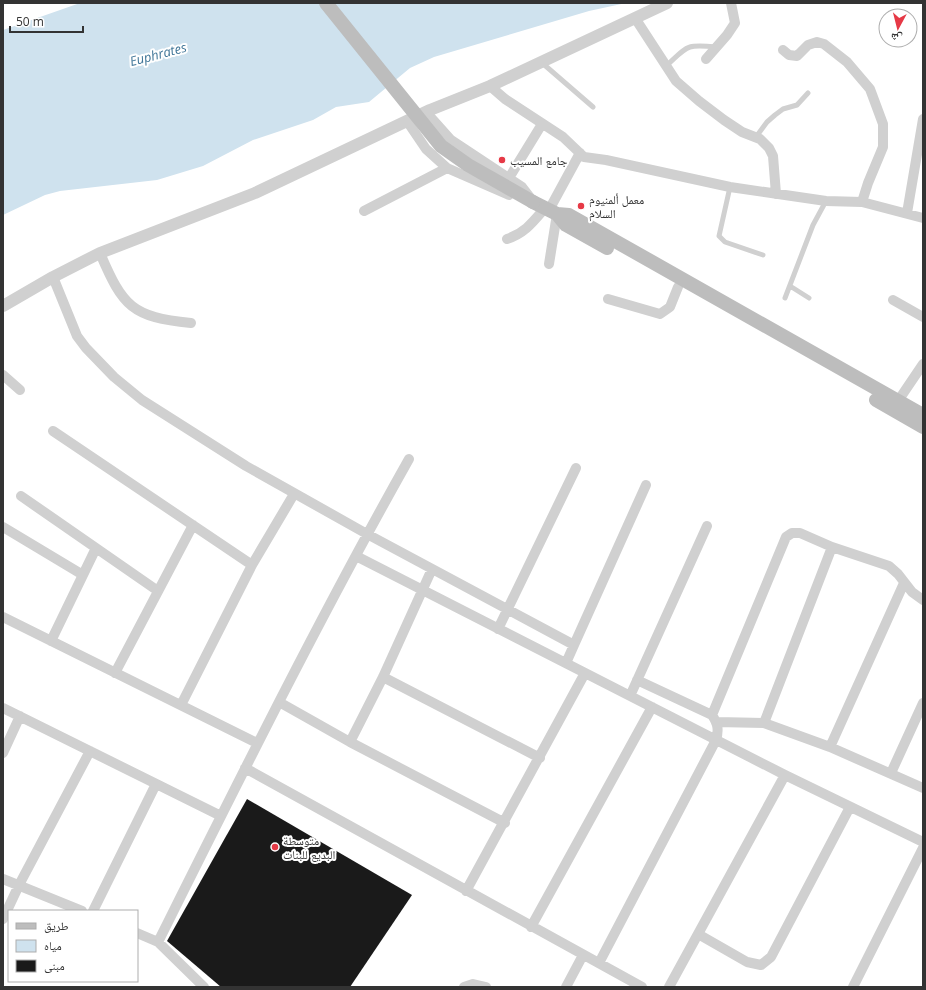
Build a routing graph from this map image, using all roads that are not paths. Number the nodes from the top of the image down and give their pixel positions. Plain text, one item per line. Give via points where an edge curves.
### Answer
1 (326, 3) edge
2 (667, 3) edge
3 (731, 3) edge
4 (635, 18) junction
5 (717, 47) junction
6 (783, 50) dead end
7 (706, 60) dead end
8 (540, 62) junction
9 (666, 66) junction
10 (490, 86) junction
11 (808, 93) dead end
12 (593, 107) dead end
13 (426, 112) junction
14 (923, 119) edge
15 (407, 121) junction
16 (542, 124) junction
17 (756, 137) junction
18 (921, 144) edge
19 (580, 153) junction
20 (447, 168) junction
21 (508, 178) junction
22 (730, 187) junction
23 (776, 194) junction
24 (826, 201) junction
25 (862, 202) junction
26 (546, 208) junction
27 (364, 210) dead end
28 (907, 213) junction
29 (923, 218) edge
30 (508, 239) dead end
31 (100, 253) junction
32 (762, 255) dead end
33 (549, 264) dead end
34 (53, 277) junction
35 (790, 286) junction
36 (678, 287) junction
37 (785, 298) dead end
38 (809, 298) dead end
39 (608, 299) dead end
40 (893, 300) dead end
41 (3, 306) edge
42 (923, 317) edge
43 (191, 323) dead end
44 (923, 364) edge
45 (3, 375) edge
46 (20, 390) dead end
47 (898, 401) junction
48 (923, 415) edge
49 (923, 427) edge
50 (53, 431) dead end
51 (409, 459) dead end
52 (576, 468) dead end
53 (646, 485) dead end
54 (294, 494) junction
55 (21, 496) dead end
56 (193, 525) junction
57 (707, 526) dead end
58 (3, 527) edge
59 (367, 534) junction
60 (832, 547) junction
61 (96, 548) junction
62 (356, 556) junction
63 (252, 565) junction
64 (432, 569) junction
65 (83, 575) junction
66 (904, 584) junction
67 (424, 590) junction
68 (158, 591) junction
69 (923, 600) edge
70 (507, 610) junction
71 (3, 617) edge
72 (498, 629) junction
73 (52, 641) junction
74 (574, 645) junction
75 (566, 663) junction
76 (115, 673) junction
77 (585, 673) junction
78 (383, 677) junction
79 (637, 680) junction
80 (630, 696) junction
81 (278, 702) junction
82 (923, 703) edge
83 (181, 705) junction
84 (652, 707) junction
85 (3, 708) edge
86 (20, 716) junction
87 (714, 719) junction
88 (764, 723) junction
89 (716, 740) junction
90 (350, 742) junction
91 (257, 743) junction
92 (830, 747) junction
93 (90, 751) junction
94 (3, 754) edge
95 (540, 758) junction
96 (245, 768) junction
97 (891, 774) junction
98 (784, 775) junction
99 (156, 784) junction
100 (923, 788) edge
101 (850, 807) junction
102 (221, 816) junction
103 (504, 823) junction
104 (923, 842) edge
105 (923, 848) edge
106 (3, 879) edge
107 (19, 885) junction
108 (466, 891) junction
109 (80, 910) edge
110 (93, 910) edge
111 (3, 919) edge
112 (532, 927) junction
113 (138, 933) edge
114 (698, 934) junction
115 (158, 942) junction
116 (583, 955) junction
117 (599, 964) junction
118 (204, 987) edge
119 (464, 987) edge
120 (486, 987) edge
121 (566, 987) edge
122 (642, 987) edge
123 (669, 987) edge
124 (853, 987) edge

1 - 26 main road, bridge via 442,146 468,165
2 - 4 street
3 - 5 street via 735,23
4 - 8 street
4 - 9 street
5 - 7 street
5 - 9 lane via 687,47
6 - 25 street via 789,55 797,56 817,42 824,44 847,62 870,89 883,124 883,147
8 - 10 street
8 - 12 lane
9 - 17 street via 676,81 699,102 742,132
10 - 13 street
10 - 16 street
11 - 17 lane via 797,104 775,115
13 - 15 street
13 - 21 street via 450,140
14 - 18 street
15 - 20 street via 426,149
15 - 31 street via 255,193
16 - 19 street via 563,137
16 - 21 street
17 - 23 street via 769,148 773,156
18 - 28 street
19 - 22 street via 584,157
19 - 26 street
20 - 26 street via 518,199
20 - 27 street
21 - 26 street
22 - 23 street
22 - 32 lane via 719,236 725,242
23 - 24 street
24 - 25 street
24 - 35 lane via 813,225
25 - 28 street
26 - 30 street via 526,230
26 - 33 street
26 - 36 main road via 570,228
26 - 47 main road via 569,215
28 - 29 street
31 - 34 street
31 - 43 street via 113,283 137,311 167,320
34 - 41 street
34 - 54 street via 77,336 93,358 114,377 179,425
35 - 37 lane
35 - 38 lane
36 - 39 street via 670,307 660,314
36 - 49 main road
40 - 42 street
44 - 47 street
45 - 46 street
47 - 48 main road
50 - 56 street
51 - 59 street
52 - 70 street
53 - 74 street
54 - 59 street
54 - 63 street
55 - 61 street
56 - 63 street
56 - 68 street
57 - 79 street
58 - 65 street
59 - 62 street
59 - 64 street
60 - 66 street via 889,566
60 - 87 street via 800,533 792,533 786,537
60 - 88 street
61 - 65 street
61 - 68 street
62 - 67 street
62 - 81 street
63 - 83 street
64 - 67 street
64 - 70 street
65 - 73 street
66 - 69 street
66 - 92 street
67 - 72 street
67 - 78 street
68 - 76 street
70 - 72 street
70 - 74 street
71 - 73 street
72 - 75 street
73 - 76 street
74 - 75 street
75 - 77 street
76 - 83 street
77 - 80 street
77 - 95 street
78 - 90 street
78 - 95 street
79 - 80 street
79 - 87 street
80 - 84 street
81 - 90 street
81 - 91 street
82 - 97 street
83 - 91 street
84 - 89 street
84 - 112 street
85 - 86 street
86 - 93 street
86 - 94 street
87 - 88 street
87 - 89 street via 718,731
88 - 92 street
89 - 98 street
89 - 117 street
90 - 103 street
91 - 96 street
92 - 97 street
93 - 99 street
93 - 107 street
95 - 103 street
96 - 102 street
96 - 108 street
97 - 100 street
98 - 101 street
98 - 114 street
99 - 102 street
99 - 110 street
101 - 104 street
101 - 114 street via 771,957 761,966 747,962
102 - 115 street
103 - 108 street
105 - 124 street
106 - 107 street
107 - 109 street
107 - 111 street
108 - 112 street
112 - 116 street
113 - 115 street
114 - 123 street
115 - 118 street
116 - 117 street
116 - 121 street
117 - 122 street
119 - 120 street via 473,984

